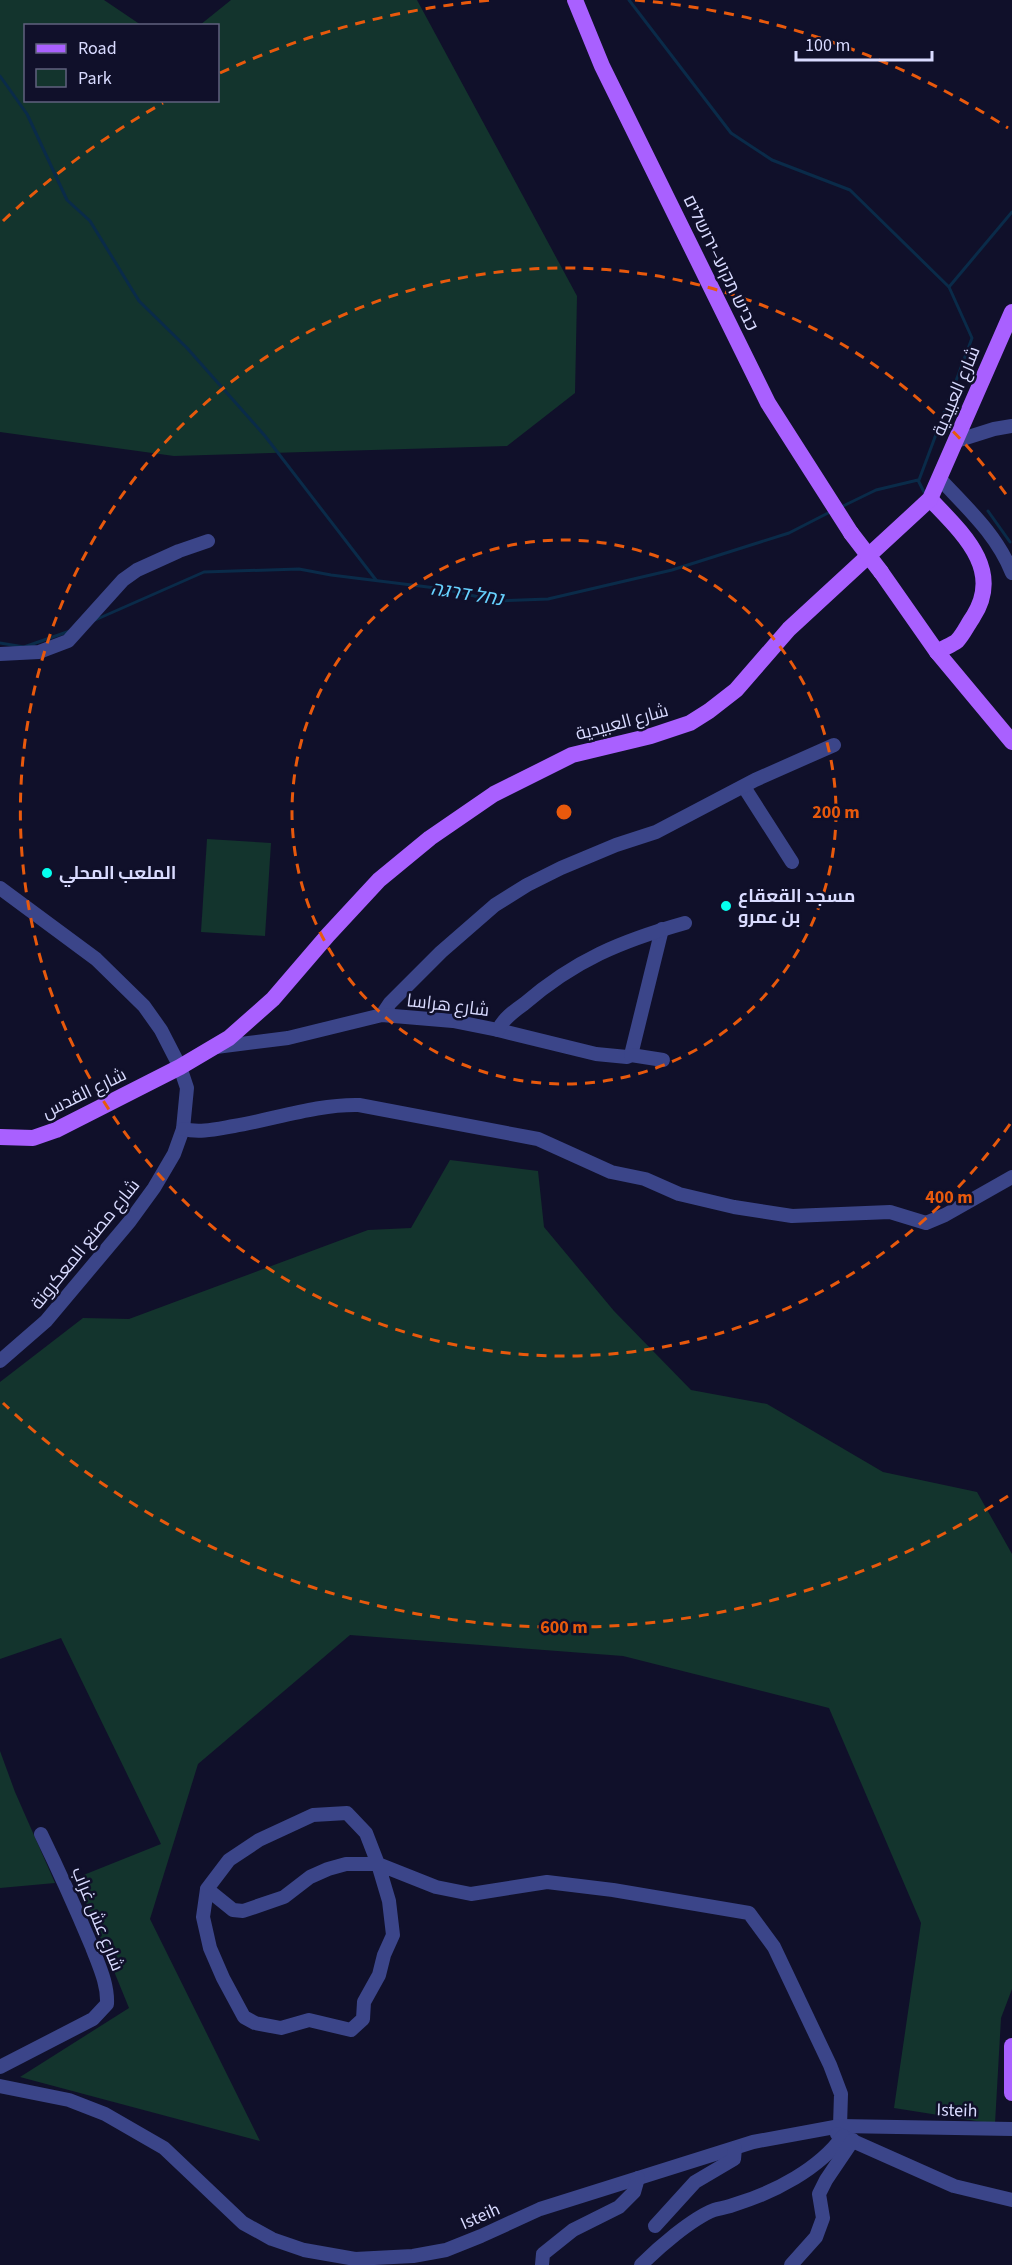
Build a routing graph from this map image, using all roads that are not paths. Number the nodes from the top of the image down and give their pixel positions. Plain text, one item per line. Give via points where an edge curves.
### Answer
1 (575, 0) edge
2 (1012, 312) edge
3 (1012, 426) edge
4 (956, 441) junction
5 (940, 479) junction
6 (930, 499) junction
7 (208, 541) dead end
8 (1006, 548) edge
9 (1012, 573) edge
10 (937, 652) junction
11 (0, 654) edge
12 (1012, 742) edge
13 (834, 745) dead end
14 (744, 787) junction
15 (792, 862) dead end
16 (0, 888) edge
17 (685, 923) dead end
18 (662, 930) junction
19 (382, 1015) junction
20 (498, 1030) junction
21 (214, 1048) junction
22 (631, 1054) junction
23 (663, 1060) dead end
24 (180, 1067) junction
25 (183, 1129) junction
26 (0, 1137) edge
27 (1012, 1177) edge
28 (0, 1360) edge
29 (41, 1834) dead end
30 (378, 1864) junction
31 (207, 1889) junction
32 (1011, 2049) edge
33 (0, 2067) edge
34 (0, 2086) edge
35 (1012, 2093) edge
36 (1012, 2129) edge
37 (845, 2134) junction
38 (735, 2148) junction
39 (638, 2178) junction
40 (1012, 2199) edge
41 (655, 2226) dead end
42 (542, 2265) edge
43 (641, 2265) edge
44 (790, 2265) edge

1 - 10 main road, כביש תקוע–ירושלים, bridge via 602,66 768,403 851,533
2 - 4 main road, شارع العبيدية
3 - 4 street
4 - 5 main road, شارع العبيدية
5 - 6 main road, شارع العبيدية
5 - 8 street
6 - 10 main road via 968,541 982,566 984,582 979,607 957,640
6 - 21 main road, شارع العبيدية via 789,629 736,690 709,711 690,723 651,736 572,755 494,794 430,838 379,880 273,999
7 - 11 street via 137,570 123,580 68,641 39,652
8 - 9 street
10 - 12 main road
13 - 14 street
14 - 15 street
14 - 19 street via 656,832 561,868 495,904 413,978
16 - 24 street, شارع مصنع المعكرونة via 96,959 144,1006
17 - 18 street, شارع هراسا
18 - 20 street, شارع هراسا via 629,939 573,968 530,998
18 - 22 street
19 - 20 street, شارع هراسا via 453,1021
19 - 21 street, شارع هراسا via 288,1038
20 - 22 street via 596,1054 622,1058
21 - 24 main road, شارع العبيدية
22 - 23 street
24 - 25 street, شارع مصنع المعكرونة via 187,1088
24 - 26 main road, شارع القدس via 56,1130 33,1138
25 - 27 street via 198,1132 336,1105 359,1105 538,1139 611,1172 645,1179 680,1194 792,1216 890,1212 926,1223
25 - 28 street, شارع مصنع المعكرونة via 174,1154 130,1221 46,1321
29 - 33 street, شارع عش غراب via 102,1973 107,2004 93,2019
30 - 31 street via 346,1864 328,1869 310,1876 284,1897 243,1911 233,1910
30 - 31 street via 366,1833 347,1813 314,1815 259,1840 229,1860
30 - 31 street via 389,1900 393,1935 379,1975 364,2002 363,2019 351,2030 309,2020 281,2028 244,2017 210,1948 203,1917
30 - 37 street via 435,1887 471,1894 547,1882 749,1912 774,1947 830,2065 842,2094
32 - 35 main road
34 - 39 street, Isteih via 69,2100 105,2114 164,2148 243,2223 304,2250 355,2259 447,2250 540,2209
36 - 37 street, Isteih
37 - 38 street, Isteih via 820,2130
37 - 40 street via 954,2186
37 - 43 street via 831,2153 800,2174 772,2190 713,2211 655,2250
37 - 44 street via 819,2194 823,2218 816,2237
38 - 39 street, Isteih
38 - 41 street via 734,2159 695,2182
39 - 42 street via 634,2192 619,2207 559,2240 543,2254

